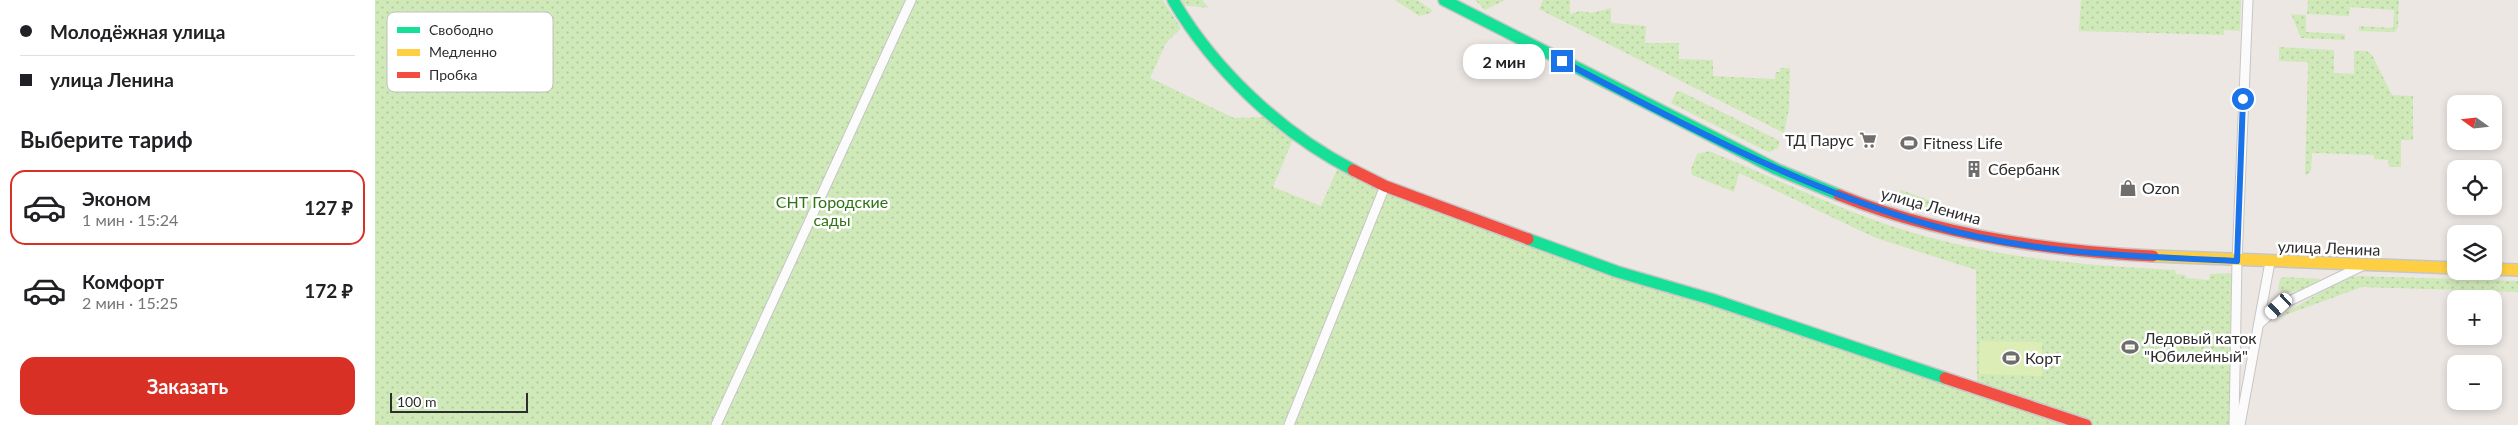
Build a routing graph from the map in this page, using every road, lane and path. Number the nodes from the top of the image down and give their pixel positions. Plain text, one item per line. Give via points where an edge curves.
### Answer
1 (911, 0) edge
2 (1173, 0) edge
3 (2248, 0) edge
4 (1451, 2) edge
5 (1385, 186) junction
6 (2237, 261) junction
7 (2270, 262) junction
8 (2364, 265) junction
9 (2447, 268) edge
10 (2502, 269) edge
11 (2518, 270) edge
12 (2259, 324) junction
13 (2060, 421) edge
14 (716, 425) edge
15 (1289, 425) edge
16 (2086, 425) edge
17 (2234, 425) edge
18 (2240, 425) edge

1 - 14 street
2 - 5 main road via 1187,24 1217,60 1272,115 1340,163
3 - 6 street
4 - 6 main road, улица Ленина via 1775,169 1864,205 1931,226 2027,244 2101,254
5 - 13 main road via 1609,269 1711,299
5 - 15 street
6 - 7 main road, улица Ленина
6 - 17 street
7 - 8 main road, улица Ленина
7 - 12 street
8 - 9 main road, улица Ленина
8 - 12 street via 2279,306
10 - 11 main road
12 - 18 street
13 - 16 main road

